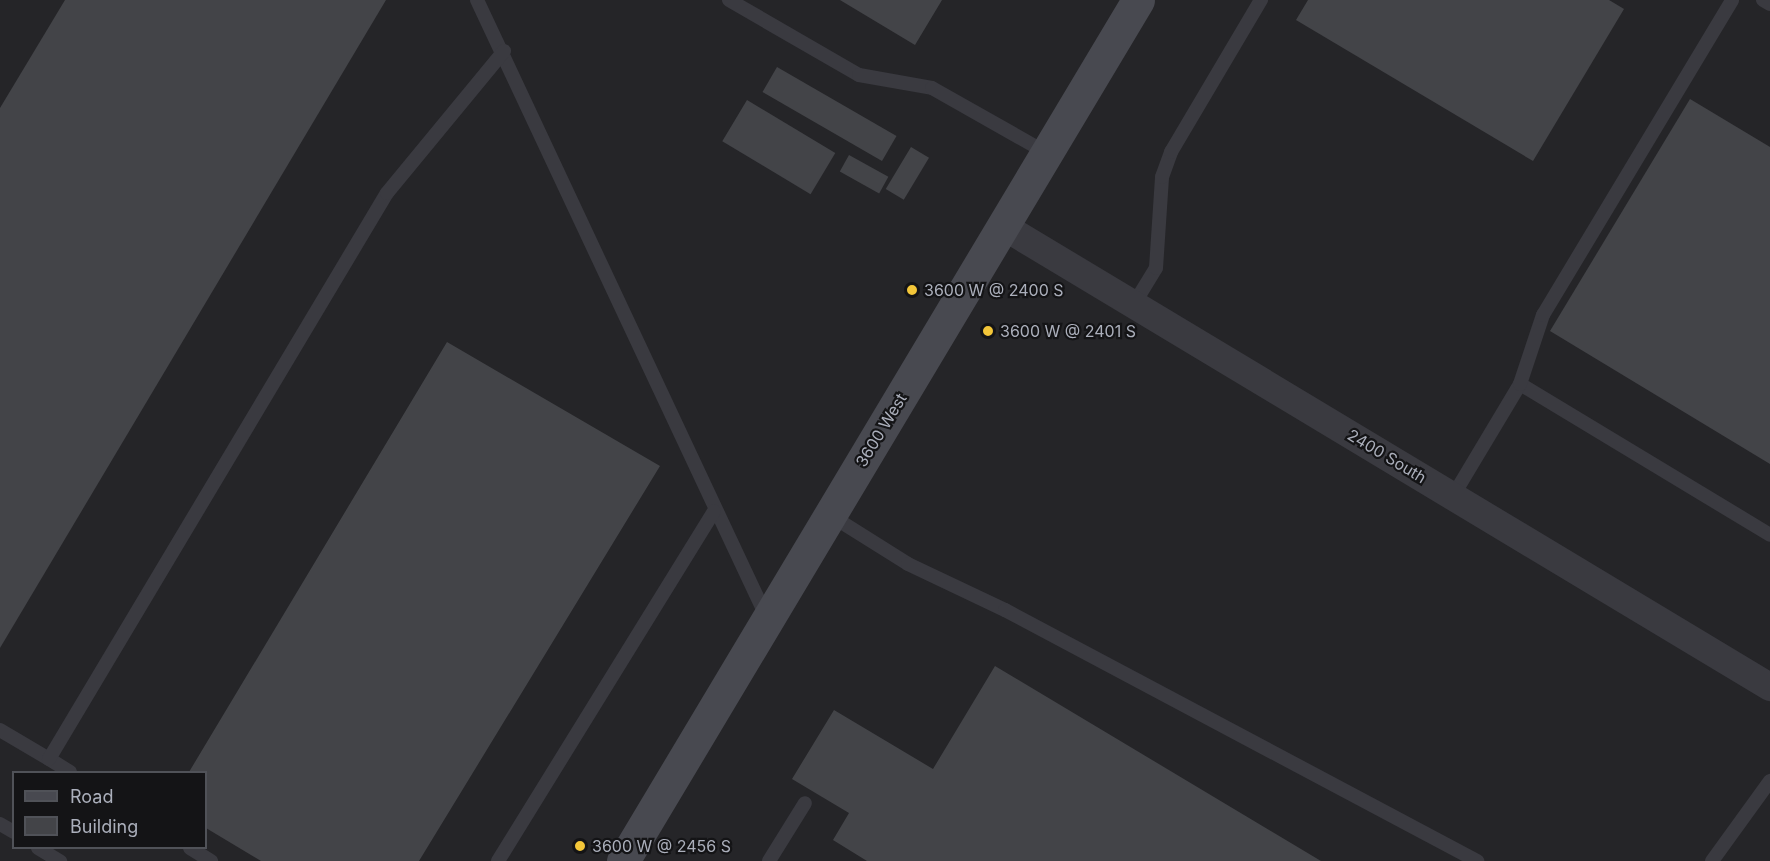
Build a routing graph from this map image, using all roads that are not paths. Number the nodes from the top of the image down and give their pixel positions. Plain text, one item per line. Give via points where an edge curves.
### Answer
1 (477, 0) edge
2 (729, 0) edge
3 (1138, 0) edge
4 (1261, 0) edge
5 (1732, 0) edge
6 (1763, 0) edge
7 (1770, 4) edge
8 (504, 51) junction
9 (1047, 153) junction
10 (1004, 226) junction
11 (1134, 304) junction
12 (1520, 384) junction
13 (1453, 496) junction
14 (714, 511) junction
15 (830, 515) junction
16 (1770, 535) edge
17 (768, 620) junction
18 (1770, 687) edge
19 (0, 730) edge
20 (49, 759) junction
21 (68, 771) edge
22 (1770, 781) edge
23 (805, 803) dead end
24 (40, 849) edge
25 (192, 849) edge
26 (60, 861) edge
27 (211, 861) edge
28 (498, 861) edge
29 (623, 861) edge
30 (769, 861) edge
31 (1477, 861) edge
32 (1712, 861) edge

1 - 8 lane
2 - 9 lane via 859,75 932,88
3 - 9 street, 3600 West
4 - 11 lane via 1171,152 1162,177 1156,268
5 - 12 lane via 1543,315
6 - 7 lane
8 - 14 lane
8 - 20 lane via 387,193
9 - 10 street, 3600 West
10 - 11 street, 2400 South
10 - 15 street, 3600 West
11 - 13 street, 2400 South
12 - 13 lane
12 - 16 lane
13 - 18 street, 2400 South
14 - 17 lane
14 - 28 lane
15 - 17 street, 3600 West
15 - 31 lane via 908,564 1005,610
17 - 29 street, 3600 West
19 - 20 lane
20 - 21 lane
22 - 32 lane
23 - 30 lane
24 - 26 lane
25 - 27 lane

